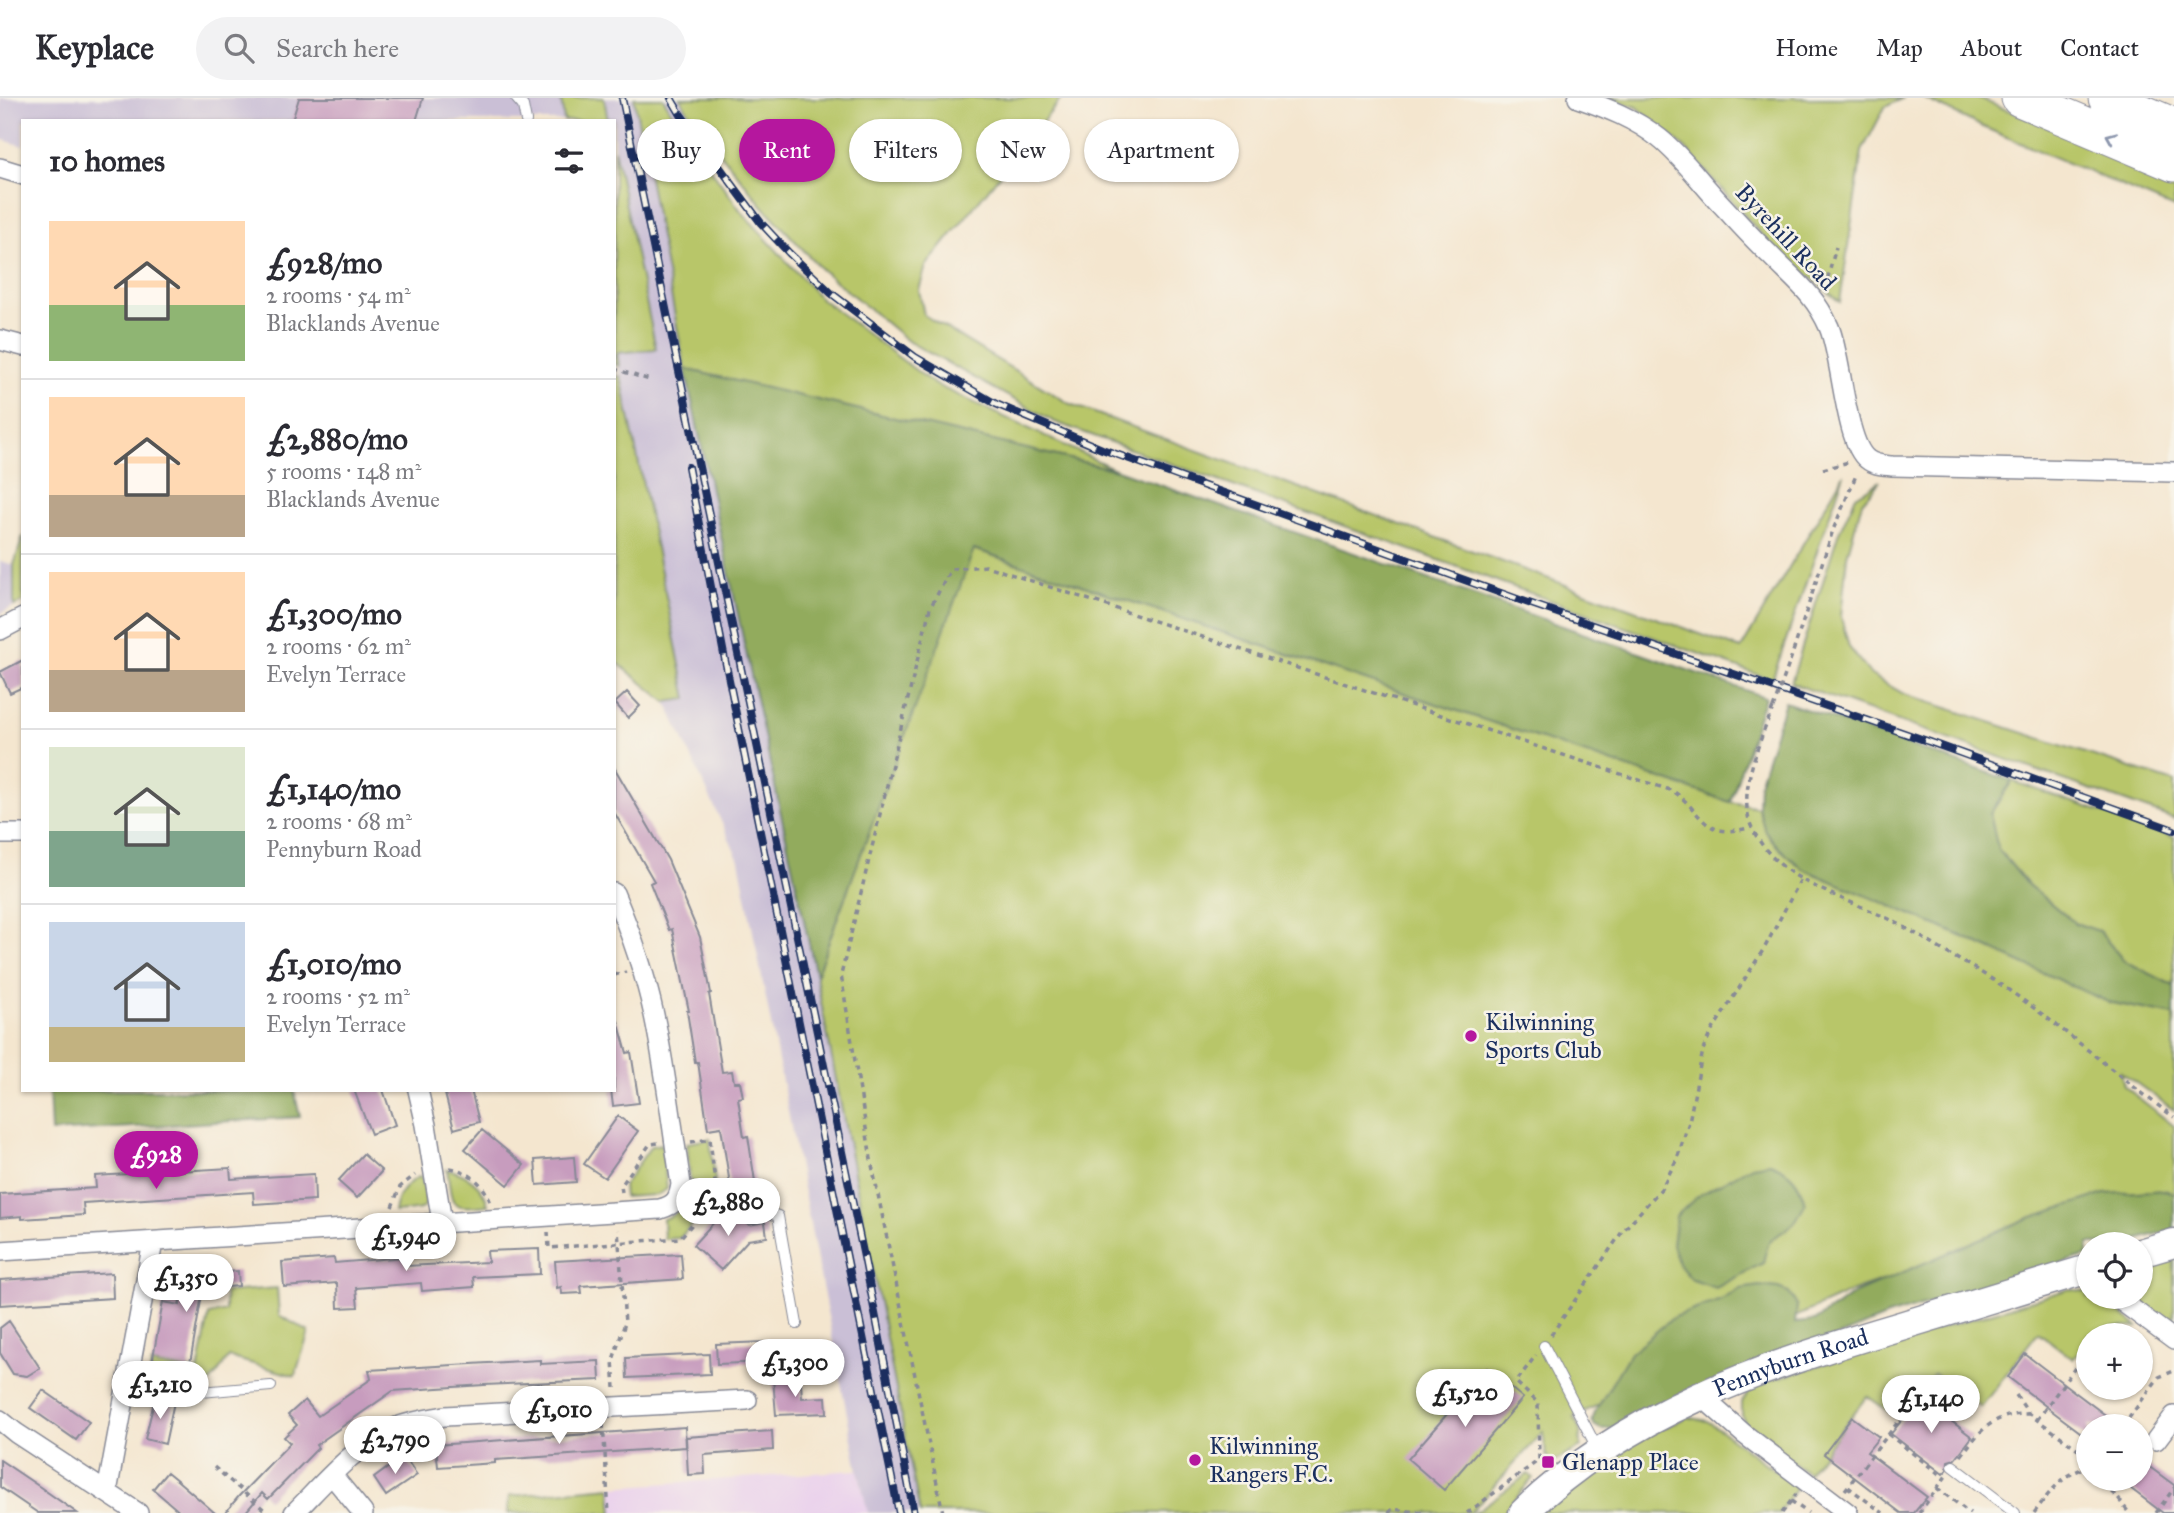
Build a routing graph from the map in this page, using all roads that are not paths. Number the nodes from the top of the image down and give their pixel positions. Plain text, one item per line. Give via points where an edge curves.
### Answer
1 (516, 98) edge
2 (1578, 98) edge
3 (2020, 98) edge
4 (2107, 98) edge
5 (526, 119) edge
6 (2174, 127) edge
7 (2174, 163) edge
8 (0, 169) edge
9 (21, 174) edge
10 (0, 340) edge
11 (21, 345) edge
12 (2174, 472) edge
13 (21, 619) edge
14 (0, 630) edge
15 (0, 834) edge
16 (21, 834) edge
17 (616, 899) edge
18 (418, 1092) edge
19 (680, 1191) junction
20 (442, 1222) junction
21 (153, 1242) junction
22 (2174, 1243) edge
23 (2153, 1249) edge
24 (0, 1251) edge
25 (2076, 1273) edge
26 (2132, 1309) edge
27 (797, 1324) dead end
28 (2174, 1340) edge
29 (1544, 1346) road end
30 (127, 1381) junction
31 (271, 1386) dead end
32 (1703, 1394) junction
33 (747, 1400) dead end
34 (2174, 1416) edge
35 (0, 1420) edge
36 (2156, 1440) dead end
37 (1598, 1450) junction
38 (1953, 1466) road end
39 (332, 1475) junction
40 (107, 1492) junction
41 (1841, 1508) edge
42 (138, 1513) edge
43 (294, 1513) edge
44 (363, 1513) edge
45 (1523, 1513) edge
46 (2015, 1513) edge

1 - 5 lane
2 - 12 street, Byrehill Road via 1632,119 1660,138 1811,294 1836,350 1854,438 1872,463
7 -> 3 highway
4 - 6 highway
8 - 9 street
10 - 11 street
13 - 14 street
15 - 16 street
17 - 19 street via 654,1014
18 - 20 street
19 - 20 street via 674,1203 660,1209
19 - 27 lane via 778,1216
20 - 21 street
21 - 24 street
21 - 30 street
22 - 23 street
25 - 32 street, Pennyburn Road via 1820,1350
26 - 28 street
29 - 37 lane
30 - 31 lane via 201,1392
30 - 40 street
32 - 37 street, Pennyburn Road
32 - 41 street via 1744,1434
33 - 39 street via 445,1416 400,1426 367,1444
34 - 36 street
35 - 40 street
37 - 45 street, Pennyburn Road
38 - 46 lane
39 - 43 street
39 - 44 street
40 - 42 street

